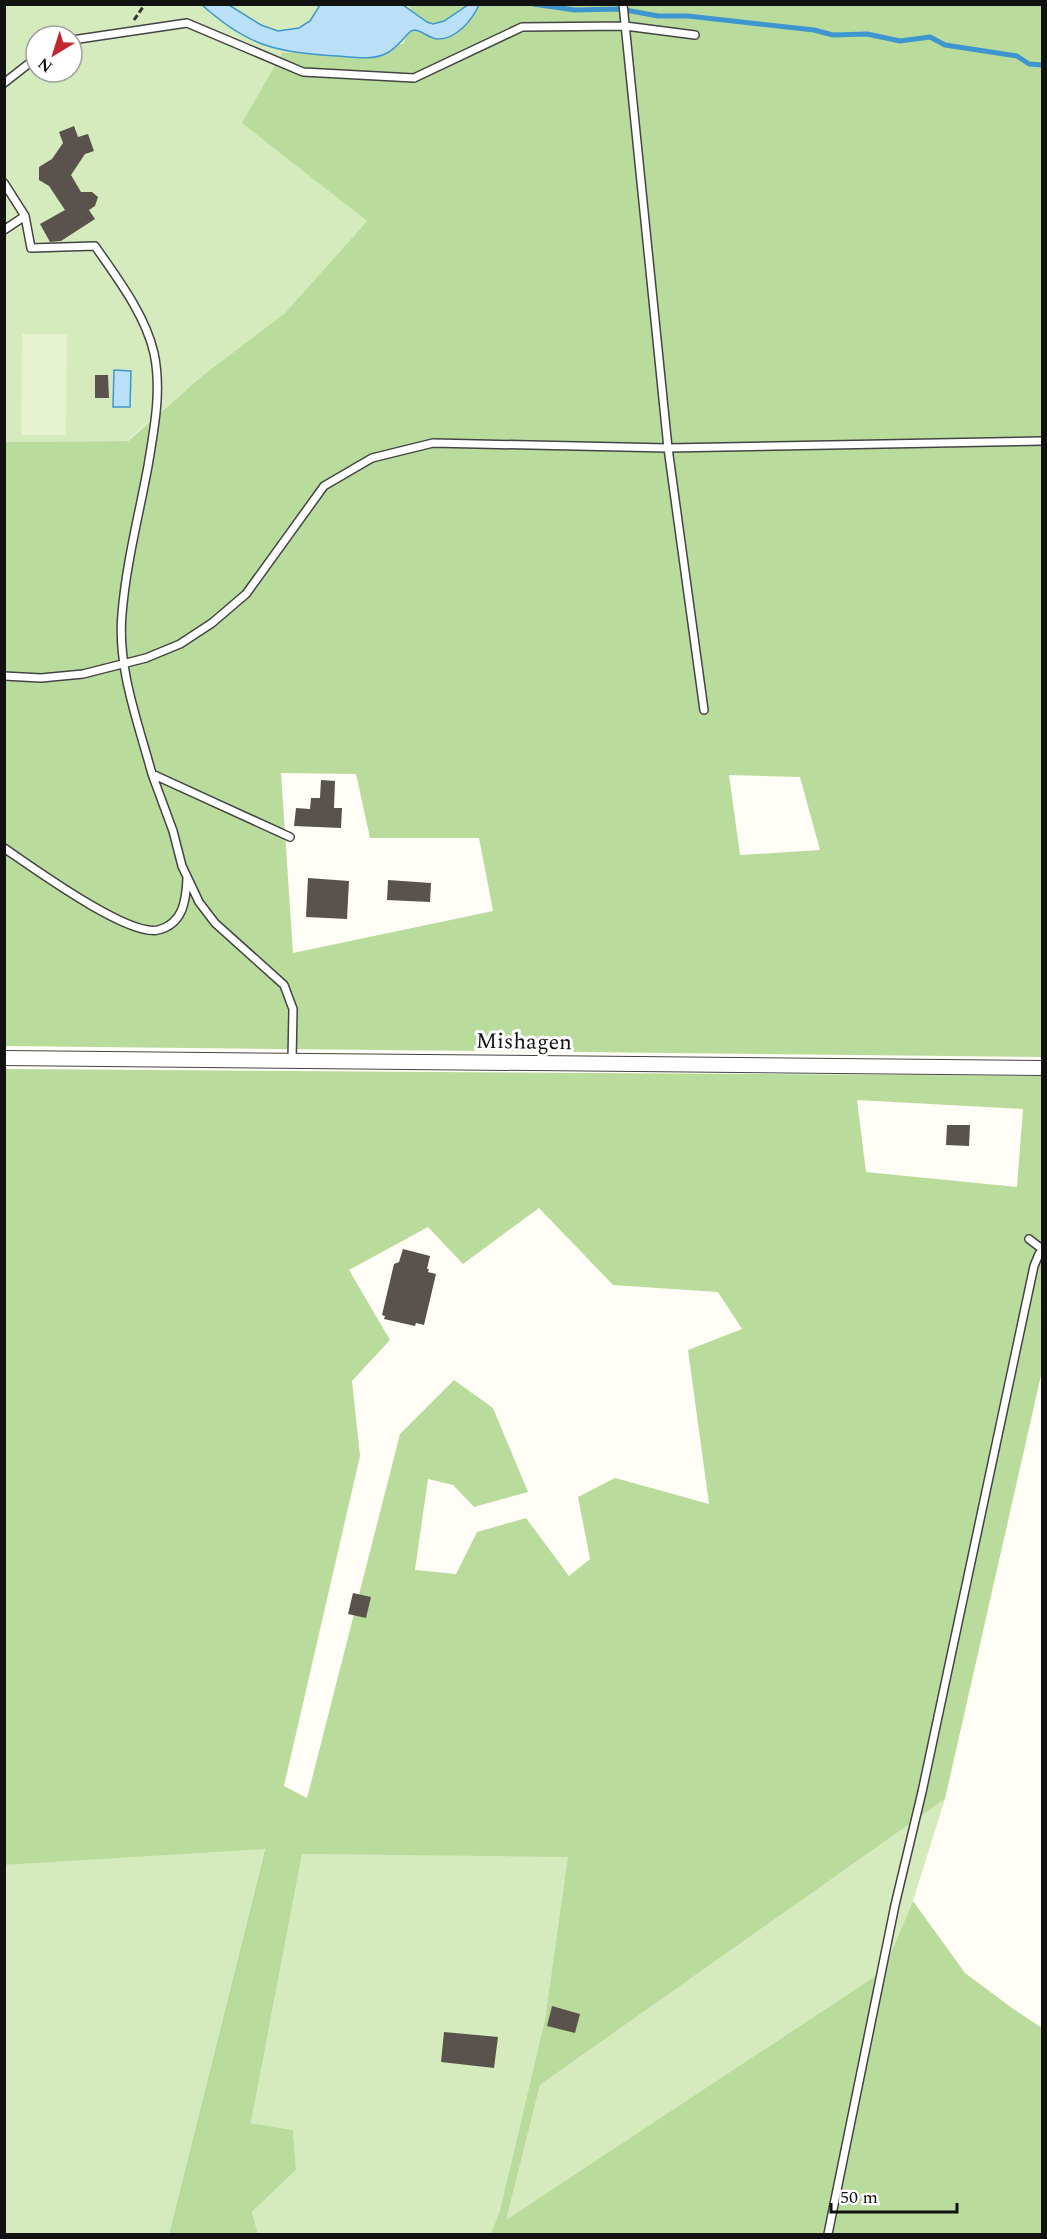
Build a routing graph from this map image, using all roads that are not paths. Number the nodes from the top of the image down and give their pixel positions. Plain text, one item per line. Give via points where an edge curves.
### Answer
1 (623, 4) edge
2 (625, 26) junction
3 (695, 35) dead end
4 (84, 38) edge
5 (24, 67) edge
6 (4, 83) edge
7 (4, 183) edge
8 (25, 216) junction
9 (4, 230) edge
10 (1042, 441) edge
11 (668, 448) junction
12 (123, 664) junction
13 (4, 676) edge
14 (704, 710) dead end
15 (152, 774) junction
16 (290, 837) dead end
17 (4, 849) edge
18 (187, 879) junction
19 (4, 1058) edge
20 (292, 1061) junction
21 (1042, 1068) edge
22 (1029, 1239) dead end
23 (1042, 1250) edge
24 (828, 2235) edge

1 - 2 lane
2 - 3 lane
2 - 4 lane via 522,27 414,78 303,72 187,23
2 - 11 lane
5 - 6 lane
7 - 8 lane
8 - 9 lane
8 - 12 lane via 31,248 95,246 122,284 154,352 156,422 122,615
10 - 11 lane
11 - 12 lane via 433,443 372,458 324,486 246,594 212,623 180,644
11 - 14 lane
12 - 13 lane via 83,674
12 - 15 lane
15 - 16 lane
15 - 18 lane
17 - 18 lane via 122,922 155,931 170,926 180,915 186,902
18 - 20 lane via 215,923 284,985 292,1009
19 - 20 street, Mishagen
20 - 21 street, Mishagen
22 - 23 lane
23 - 24 lane via 1034,1266

